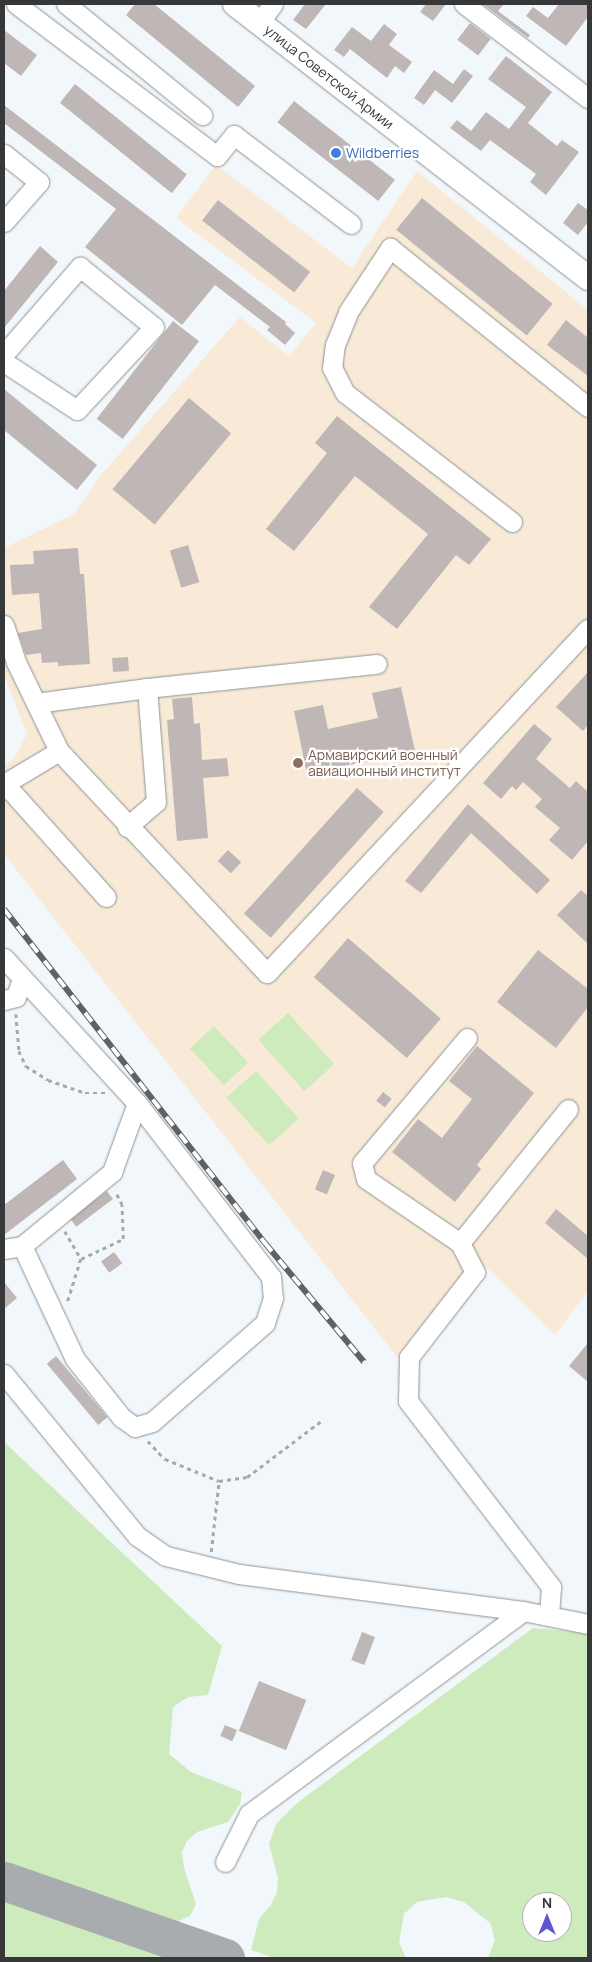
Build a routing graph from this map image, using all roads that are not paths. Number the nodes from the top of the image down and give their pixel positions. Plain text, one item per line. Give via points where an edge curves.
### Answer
1 (16, 4) edge
2 (66, 4) edge
3 (235, 4) edge
4 (273, 4) edge
5 (464, 4) edge
6 (259, 23) junction
7 (588, 98) edge
8 (202, 115) dead end
9 (4, 154) edge
10 (4, 222) edge
11 (351, 224) dead end
12 (588, 278) edge
13 (4, 354) edge
14 (4, 362) edge
15 (588, 407) edge
16 (512, 522) dead end
17 (4, 625) edge
18 (588, 629) edge
19 (10, 664) edge
20 (377, 664) dead end
21 (147, 688) junction
22 (36, 703) junction
23 (59, 751) junction
24 (4, 784) edge
25 (127, 826) junction
26 (106, 897) dead end
27 (4, 958) edge
28 (22, 978) junction
29 (10, 998) edge
30 (467, 1038) dead end
31 (132, 1097) junction
32 (568, 1109) dead end
33 (460, 1243) junction
34 (13, 1247) edge
35 (4, 1374) edge
36 (523, 1611) junction
37 (549, 1616) junction
38 (588, 1624) edge
39 (225, 1862) dead end

1 - 11 street via 217,156 234,135
2 - 8 street
3 - 6 main road, улица Советской Армии
4 - 6 street
5 - 7 street
6 - 12 main road, улица Советской Армии
9 - 10 street via 39,182
13 - 14 street via 80,267 154,326 77,410
15 - 16 street via 390,248 348,312 335,345 332,368 344,393
17 - 19 street
18 - 25 street via 267,973
19 - 22 street
20 - 21 street
21 - 22 street
21 - 25 street via 156,802
22 - 23 street
23 - 24 street
23 - 25 street
24 - 26 street
27 - 28 street
28 - 29 street
28 - 31 street
30 - 33 street via 362,1163 366,1179
31 - 34 street via 108,1175
31 - 34 street via 271,1277 273,1298 265,1323 152,1422 135,1427 122,1418 75,1359
32 - 33 street
33 - 37 street via 475,1272 408,1358 408,1401 551,1587
35 - 36 street via 137,1536 166,1556 239,1574
36 - 37 street
36 - 39 street via 249,1814
37 - 38 street

